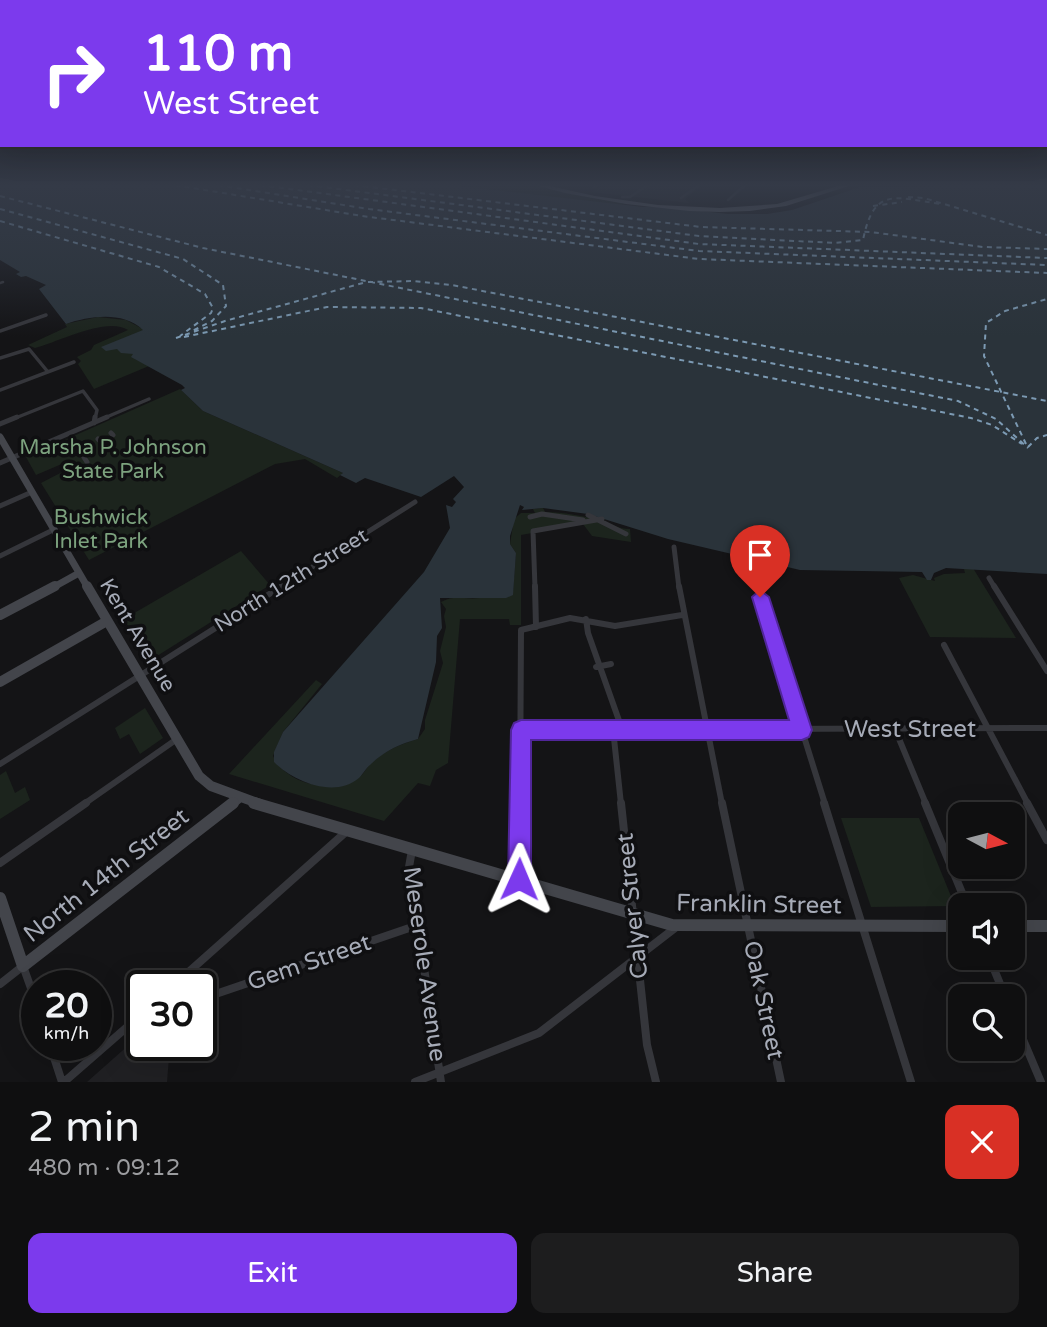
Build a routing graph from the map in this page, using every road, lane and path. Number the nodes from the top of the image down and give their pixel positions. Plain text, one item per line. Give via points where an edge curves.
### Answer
1 (46, 315) dead end
2 (0, 331) edge
3 (0, 358) edge
4 (74, 362) dead end
5 (48, 372) junction
6 (0, 390) edge
7 (149, 399) dead end
8 (94, 423) junction
9 (0, 424) edge
10 (0, 437) edge
11 (78, 447) dead end
12 (13, 458) junction
13 (87, 462) dead end
14 (0, 463) edge
15 (32, 492) junction
16 (415, 502) dead end
17 (0, 506) edge
18 (542, 514) junction
19 (530, 517) dead end
20 (587, 518) junction
21 (547, 528) junction
22 (55, 530) junction
23 (626, 534) dead end
24 (674, 547) dead end
25 (0, 556) edge
26 (751, 567) dead end
27 (79, 573) junction
28 (989, 578) dead end
29 (0, 615) edge
30 (682, 615) junction
31 (586, 619) junction
32 (107, 621) junction
33 (536, 627) junction
34 (944, 645) dead end
35 (611, 664) dead end
36 (598, 667) junction
37 (1047, 671) edge
38 (140, 676) junction
39 (0, 682) edge
40 (1047, 728) edge
41 (707, 729) junction
42 (895, 729) junction
43 (989, 729) junction
44 (521, 730) junction
45 (618, 730) junction
46 (802, 730) junction
47 (177, 739) junction
48 (0, 764) edge
49 (239, 798) junction
50 (349, 830) junction
51 (1047, 840) edge
52 (413, 847) junction
53 (0, 863) edge
54 (519, 879) junction
55 (962, 893) edge
56 (0, 898) edge
57 (633, 913) junction
58 (418, 925) junction
59 (678, 926) junction
60 (748, 926) junction
61 (863, 926) junction
62 (948, 926) edge
63 (1025, 926) edge
64 (1047, 926) edge
65 (638, 957) junction
66 (23, 967) junction
67 (24, 970) edge
68 (191, 970) edge
69 (0, 984) edge
70 (217, 994) edge
71 (126, 1030) edge
72 (1025, 1044) edge
73 (56, 1061) edge
74 (440, 1077) edge
75 (63, 1082) edge
76 (415, 1082) edge
77 (656, 1082) edge
78 (781, 1082) edge
79 (911, 1082) edge
80 (1041, 1082) edge

1 - 2 street
3 - 5 street via 30,349
4 - 5 street
5 - 6 street
7 - 8 street
8 - 9 street via 97,410 83,391
8 - 12 street
10 - 12 main road, Kent Avenue
11 - 13 street
12 - 14 street
12 - 15 main road, Kent Avenue
15 - 17 street
15 - 22 main road, Kent Avenue
16 - 38 street, North 12th Street
18 - 19 street
18 - 20 street
18 - 21 street
20 - 21 street
20 - 23 street via 599,519
21 - 33 street via 533,531
22 - 25 street
22 - 27 main road, Kent Avenue
24 - 30 street, Oak Street
26 - 46 street
27 - 29 main road
27 - 32 main road, Kent Avenue
28 - 37 street
30 - 31 street via 615,626
30 - 41 street, Oak Street
31 - 33 street via 570,618
31 - 36 street, Calyer Street
32 - 38 main road, Kent Avenue
32 - 39 main road
33 - 44 street via 521,629
34 - 43 street
35 - 36 street
36 - 45 street, Calyer Street
38 - 47 main road, Kent Avenue
38 - 48 street
40 - 43 street, West Street
41 - 45 street, West Street
41 - 46 street, West Street
41 - 60 street, Oak Street
42 - 43 street, West Street
42 - 46 street, West Street
42 - 55 street
43 - 51 street
44 - 45 street, West Street
44 - 54 street
45 - 57 street, Calyer Street
46 - 61 street
47 - 49 main road, Kent Avenue via 204,782
47 - 53 street
49 - 50 main road, Franklin Street
49 - 66 main road, North 14th Street
50 - 52 main road, Franklin Street
50 - 68 street
52 - 54 main road, Franklin Street
52 - 58 street, Meserole Avenue via 409,867
54 - 57 main road, Franklin Street
56 - 66 main road
57 - 59 main road, Franklin Street
57 - 65 street, Calyer Street
58 - 70 street, Gem Street
58 - 74 street, Meserole Avenue
59 - 60 main road, Franklin Street
59 - 65 street
60 - 61 main road, Franklin Street
60 - 78 street, Oak Street
61 - 62 main road, Franklin Street
61 - 79 street
63 - 64 main road
65 - 74 street via 534,1036
65 - 77 street, Calyer Street via 648,1052
66 - 67 street
66 - 69 street, North 14th Street
71 - 75 street
72 - 80 street
73 - 75 street
74 - 76 street

